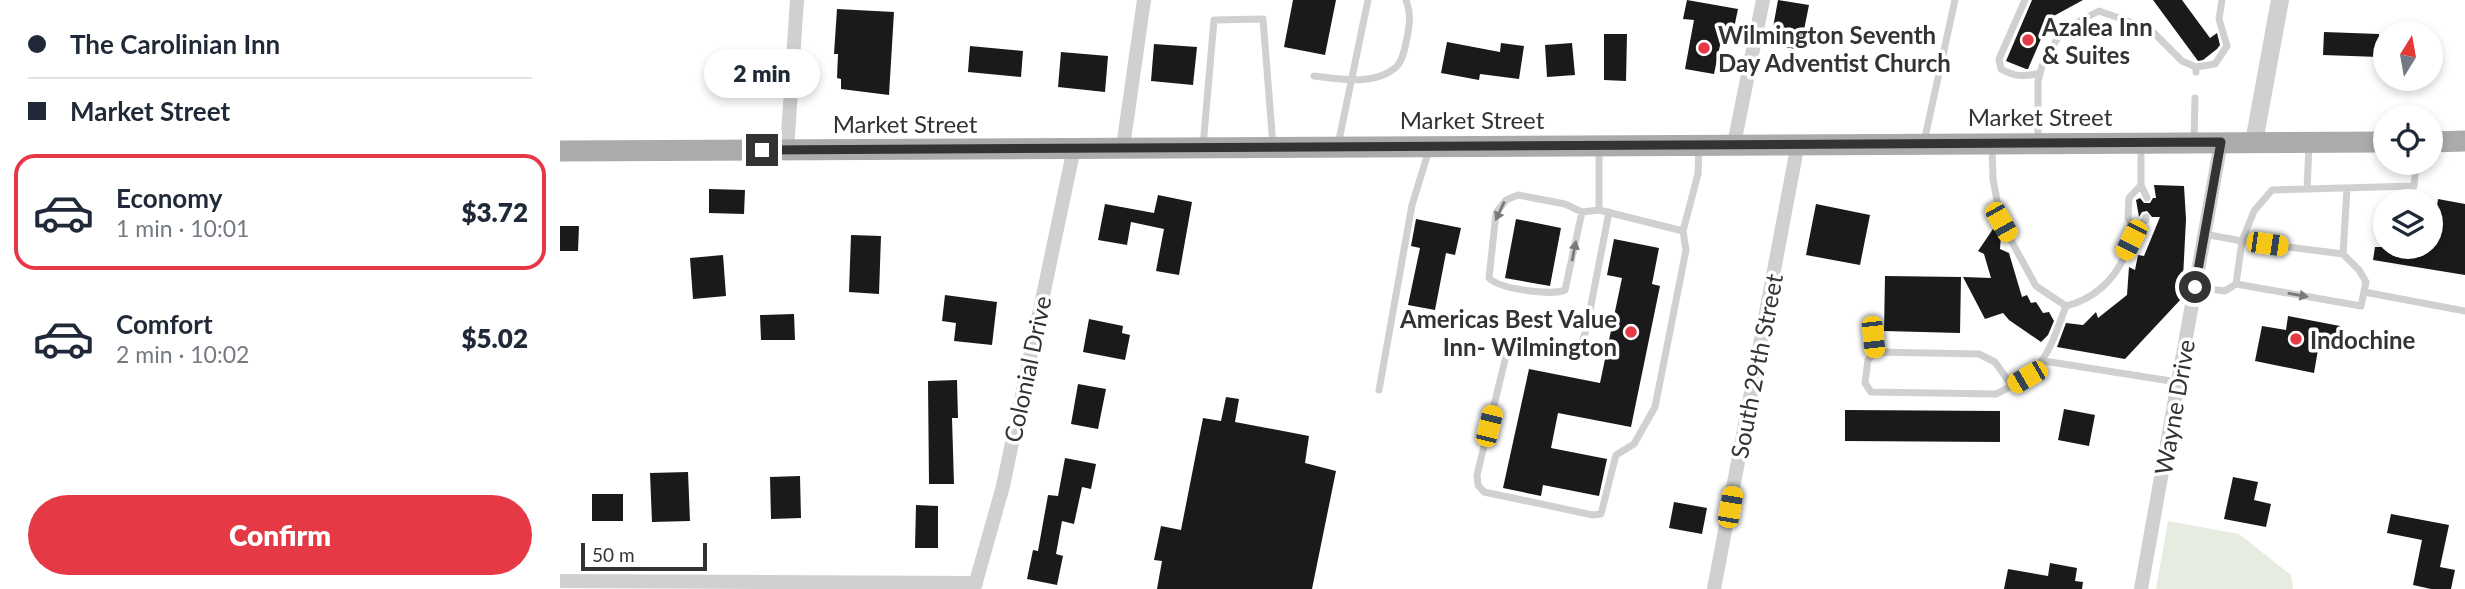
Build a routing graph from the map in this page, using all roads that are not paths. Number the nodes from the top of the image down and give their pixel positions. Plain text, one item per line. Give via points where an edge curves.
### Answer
1 (797, 0) edge
2 (1144, 0) edge
3 (1368, 0) edge
4 (1406, 0) edge
5 (1763, 0) edge
6 (1955, 0) edge
7 (2025, 0) edge
8 (2222, 0) edge
9 (2280, 0) edge
10 (2040, 73) junction
11 (1314, 76) dead end
12 (1352, 80) junction
13 (2195, 99) dead end
14 (2465, 141) edge
15 (2141, 142) junction
16 (2194, 142) junction
17 (2221, 142) junction
18 (2254, 142) junction
19 (2309, 142) junction
20 (2373, 142) edge
21 (2443, 142) edge
22 (1798, 143) junction
23 (1924, 143) junction
24 (1992, 143) junction
25 (2038, 143) junction
26 (1699, 144) junction
27 (1734, 144) junction
28 (1598, 145) junction
29 (1273, 146) junction
30 (1338, 146) junction
31 (1430, 146) junction
32 (1203, 147) junction
33 (1074, 148) junction
34 (1123, 148) junction
35 (787, 149) junction
36 (560, 151) edge
37 (2415, 175) edge
38 (2141, 185) junction
39 (2347, 188) junction
40 (2307, 190) junction
41 (2147, 198) dead end
42 (1599, 210) junction
43 (1582, 212) junction
44 (1609, 212) junction
45 (2146, 217) dead end
46 (2134, 228) junction
47 (1684, 232) junction
48 (2204, 234) junction
49 (2242, 241) junction
50 (2343, 254) junction
51 (2236, 284) junction
52 (2195, 287) junction
53 (2364, 292) junction
54 (2066, 306) junction
55 (2465, 312) edge
56 (1872, 322) dead end
57 (1875, 352) junction
58 (2044, 361) junction
59 (2178, 382) junction
60 (2012, 386) junction
61 (1379, 390) dead end
62 (560, 581) edge
63 (975, 586) edge
64 (1714, 589) edge
65 (2141, 589) edge

1 - 35 street
2 - 34 street
3 - 12 lane
4 - 12 lane via 1411,15 1396,68 1374,78
5 - 27 street
6 - 23 lane
7 - 10 lane via 1998,59 2001,69 2012,76
8 - 10 lane via 2219,19 2227,46 2215,64 2196,70 2150,29 2099,11 2062,30
9 - 18 street
10 - 25 lane
11 - 12 lane
12 - 30 lane
13 - 16 lane
14 - 21 main road
15 - 16 main road, Market Street
15 - 25 main road, Market Street
15 - 38 lane
16 - 17 main road, Market Street
17 - 18 main road, Market Street
17 - 48 street, Wayne Drive
18 - 19 main road, Market Street
19 - 20 main road, Market Street
19 - 40 lane
22 - 23 main road, Market Street
22 - 27 main road, Market Street
22 - 64 street, South 29th Street
23 - 24 main road, Market Street
24 - 25 main road, Market Street
24 - 54 lane via 2001,222 2036,286
26 - 27 main road, Market Street
26 - 28 main road, Market Street
26 - 47 lane via 1698,174
28 - 31 main road, Market Street
28 - 42 lane
29 - 30 main road, Market Street
29 - 32 main road, Market Street
29 - 32 lane via 1263,19 1214,20
30 - 31 main road, Market Street
31 - 61 lane via 1412,205
32 - 34 main road, Market Street
33 - 34 main road, Market Street
33 - 35 main road, Market Street
33 - 63 street, Colonial Drive via 1003,486
35 - 36 main road, Market Street
37 - 39 lane via 2414,186
38 - 41 lane
38 - 46 lane via 2129,198 2128,218
39 - 40 lane
39 - 50 lane
40 - 49 lane via 2272,190 2254,211
42 - 43 lane
42 - 44 lane
43 -> 43 lane via 1518,195 1506,200 1496,213 1489,278 1497,284 1552,294 1565,290
44 - 47 lane
44 - 47 lane via 1579,347 1570,352 1516,348 1507,352 1477,475 1483,492 1601,514 1616,455 1634,444 1655,407 1686,250
45 - 46 lane
46 - 54 lane via 2110,282 2084,301
48 - 49 lane
48 - 52 street, Wayne Drive
49 - 50 lane
49 - 51 lane
50 - 53 lane via 2366,282
51 - 52 lane via 2225,290
51 -> 53 lane via 2361,306
52 - 59 street, Wayne Drive
53 - 55 lane
54 - 58 lane
56 - 57 lane
57 - 60 lane via 1979,354 1995,362
57 - 60 lane via 1868,360 1865,383 1871,392 1996,394
58 - 59 lane
58 - 60 lane
59 - 65 street, Wayne Drive
62 - 63 street

